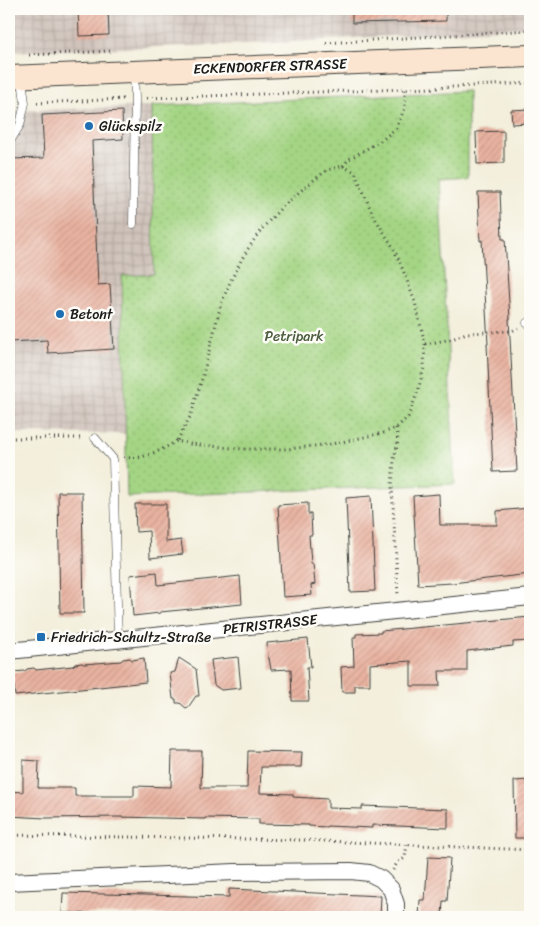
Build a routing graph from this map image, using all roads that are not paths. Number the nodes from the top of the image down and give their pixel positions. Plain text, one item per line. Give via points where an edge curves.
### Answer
1 (530, 56) edge
2 (134, 72) junction
3 (16, 77) edge
4 (9, 143) edge
5 (133, 224) dead end
6 (95, 438) road end
7 (530, 597) edge
8 (118, 640) junction
9 (9, 651) edge
10 (9, 882) edge
11 (396, 917) edge

1 - 2 street, ECKENDORFER STRASSE
2 - 3 street, ECKENDORFER STRASSE
2 - 5 lane
3 - 4 lane via 25,103 20,125
6 - 8 lane via 113,459
7 - 8 street, PETRISTRASSE
8 - 9 street, PETRISTRASSE
10 - 11 street via 235,872 351,871 368,873 391,889

